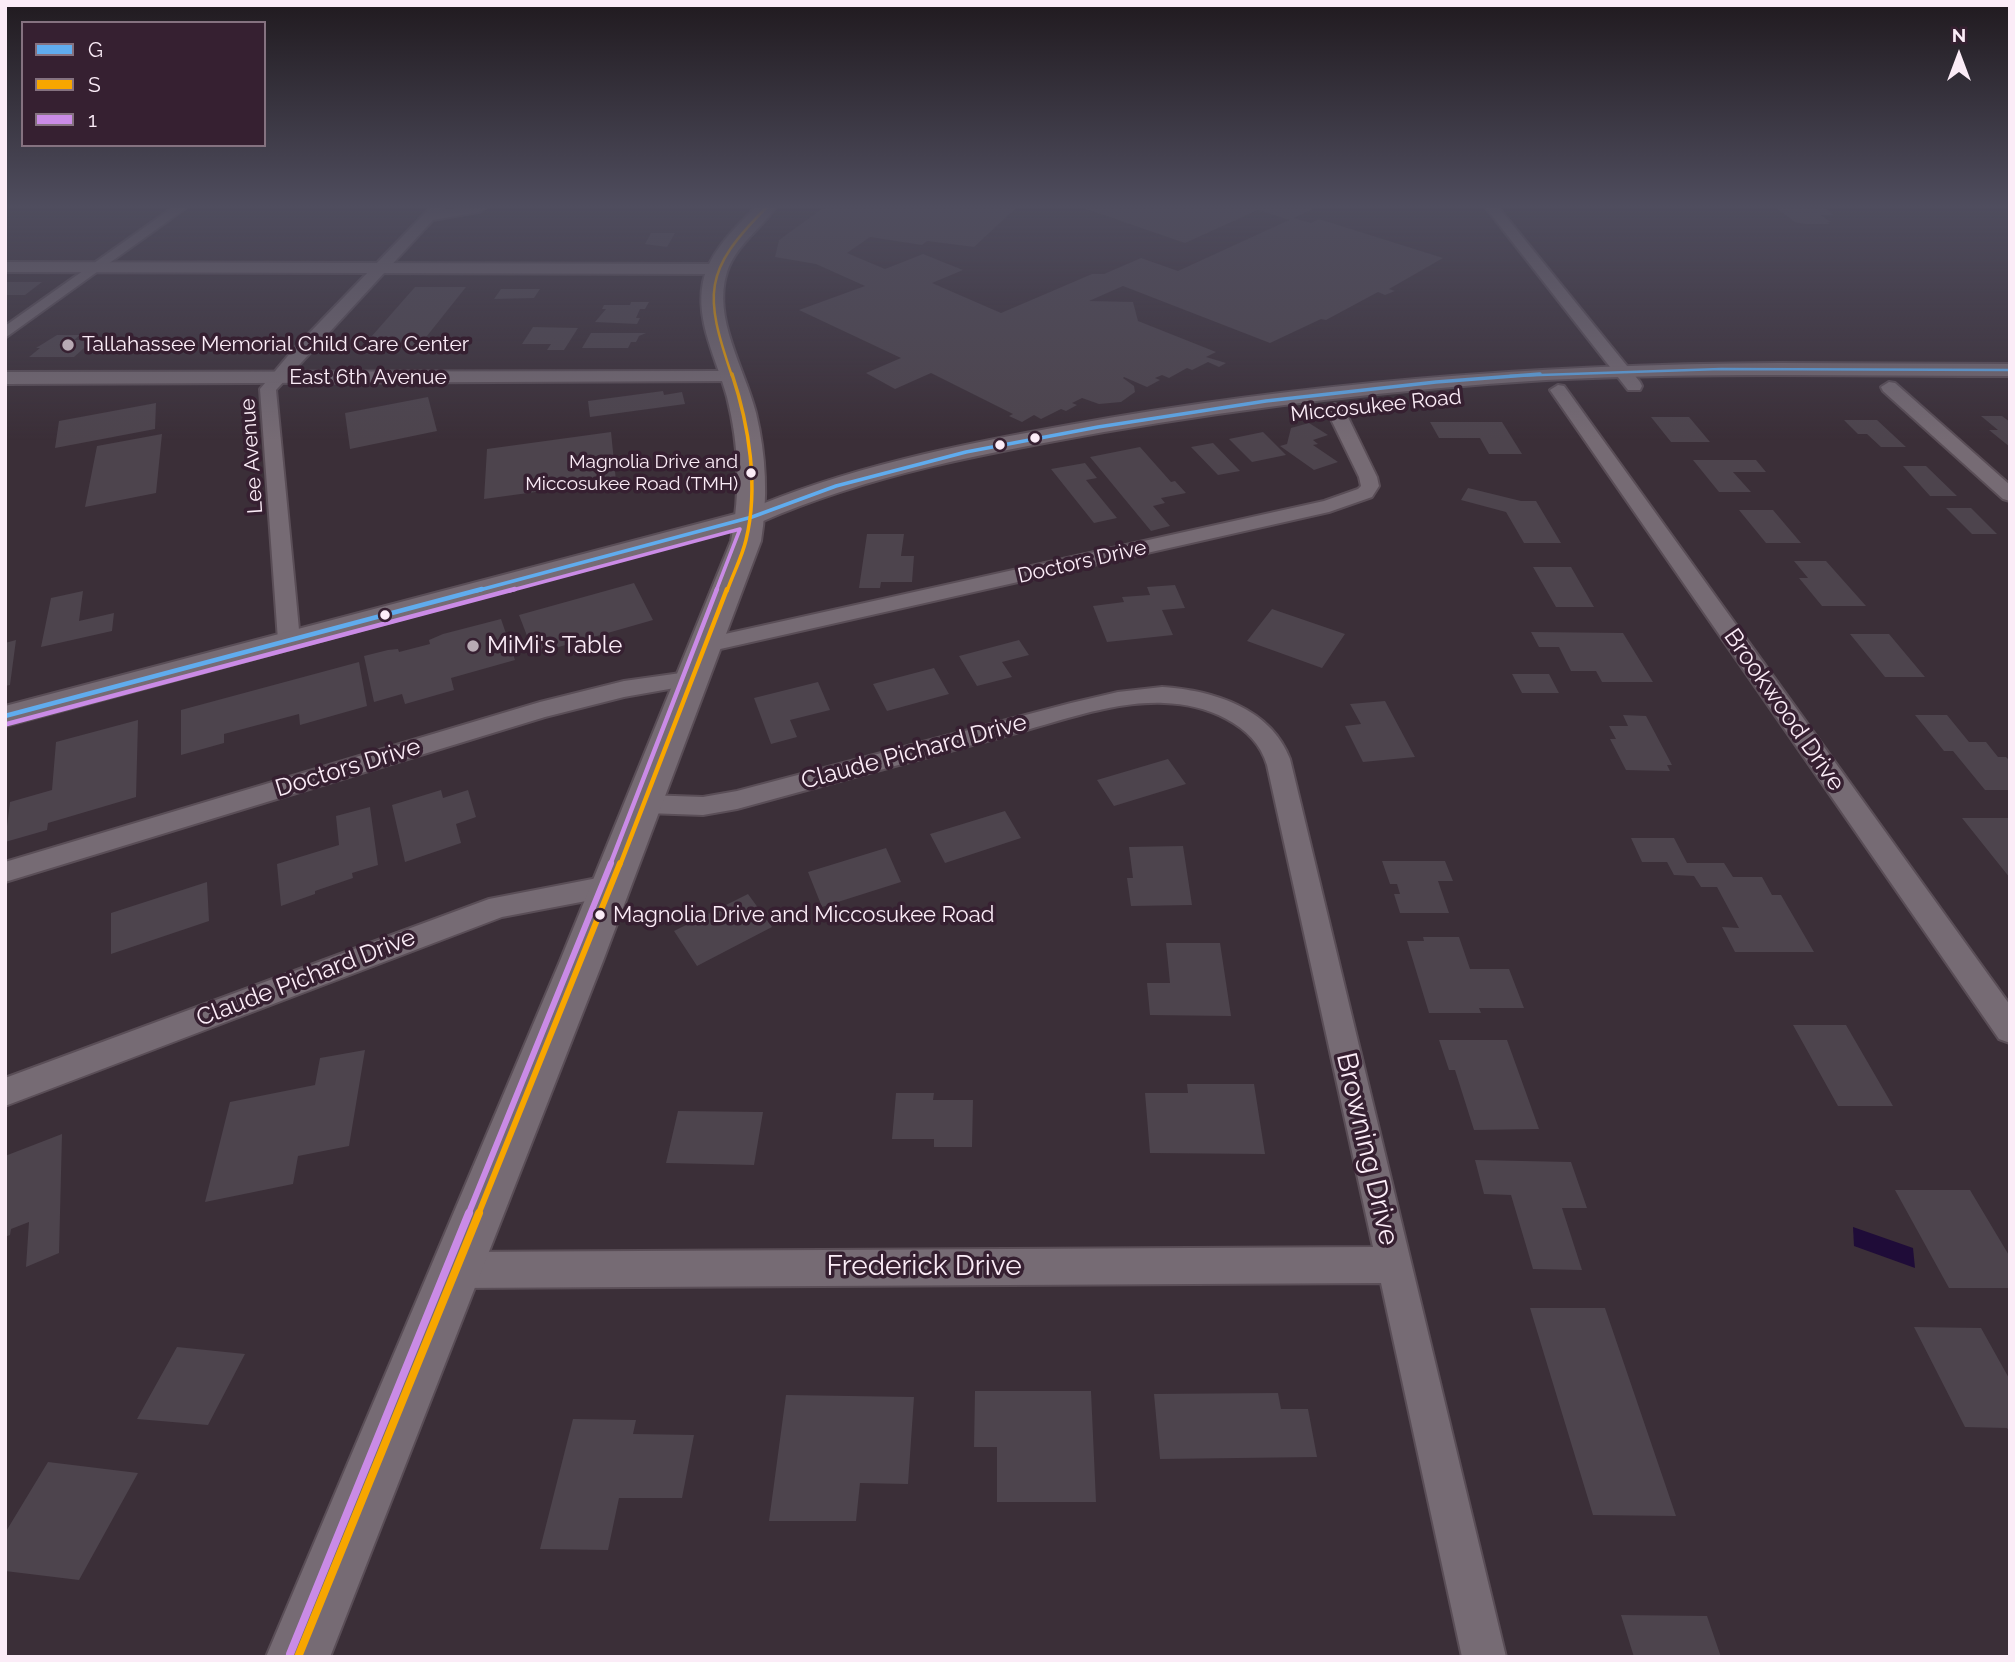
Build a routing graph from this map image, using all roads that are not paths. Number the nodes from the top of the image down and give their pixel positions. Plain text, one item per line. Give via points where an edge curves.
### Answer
1 (72, 286) edge
2 (362, 286) edge
3 (713, 286) edge
4 (1553, 286) edge
5 (5, 334) edge
6 (2009, 376) edge
7 (731, 377) junction
8 (5, 378) edge
9 (275, 378) junction
10 (1627, 379) junction
11 (1465, 380) junction
12 (1888, 387) junction
13 (1558, 390) junction
14 (1335, 409) junction
15 (2010, 495) edge
16 (752, 517) junction
17 (289, 640) junction
18 (701, 661) junction
19 (1181, 697) joint
20 (5, 716) edge
21 (646, 804) junction
22 (5, 872) edge
23 (613, 886) junction
24 (2010, 1030) edge
25 (5, 1092) edge
26 (1394, 1265) junction
27 (454, 1269) junction
28 (298, 1657) edge
29 (1484, 1657) edge

1 - 5 street
2 - 9 street, Lee Avenue
3 - 7 main road via 713,311
4 - 10 street
6 - 10 street, Miccosukee Road
6 - 12 street, Miccosukee Road
7 - 9 street, East 6th Avenue
7 - 16 main road via 750,450
8 - 9 street, East 6th Avenue
9 - 17 street, Lee Avenue via 268,389
10 - 11 street, Miccosukee Road
10 - 12 street, Miccosukee Road
10 - 13 street, Miccosukee Road
11 - 14 street via 1446,387 1350,397 1338,402
11 - 16 street, Miccosukee Road via 1249,402 1025,440 826,488
12 - 15 street
13 - 14 street, Miccosukee Road
13 - 24 street, Brookwood Drive
14 - 16 street, Miccosukee Road via 1157,434 1015,462 816,510
14 - 18 street, Doctors Drive via 1368,477 1370,486 1365,493 1329,506
16 - 17 street, Miccosukee Road
16 - 18 main road
17 - 20 street, Miccosukee Road
18 - 21 main road
18 - 22 street, Doctors Drive via 624,689 540,710
19 - 21 street, Claude Pichard Drive via 1152,695 1075,710 737,800 703,806
19 - 26 street, Browning Drive via 1243,718 1275,751
21 - 23 main road
23 - 25 street, Claude Pichard Drive via 499,907
23 - 27 main road
26 - 27 street, Frederick Drive
26 - 29 street, Browning Drive
27 - 28 main road

